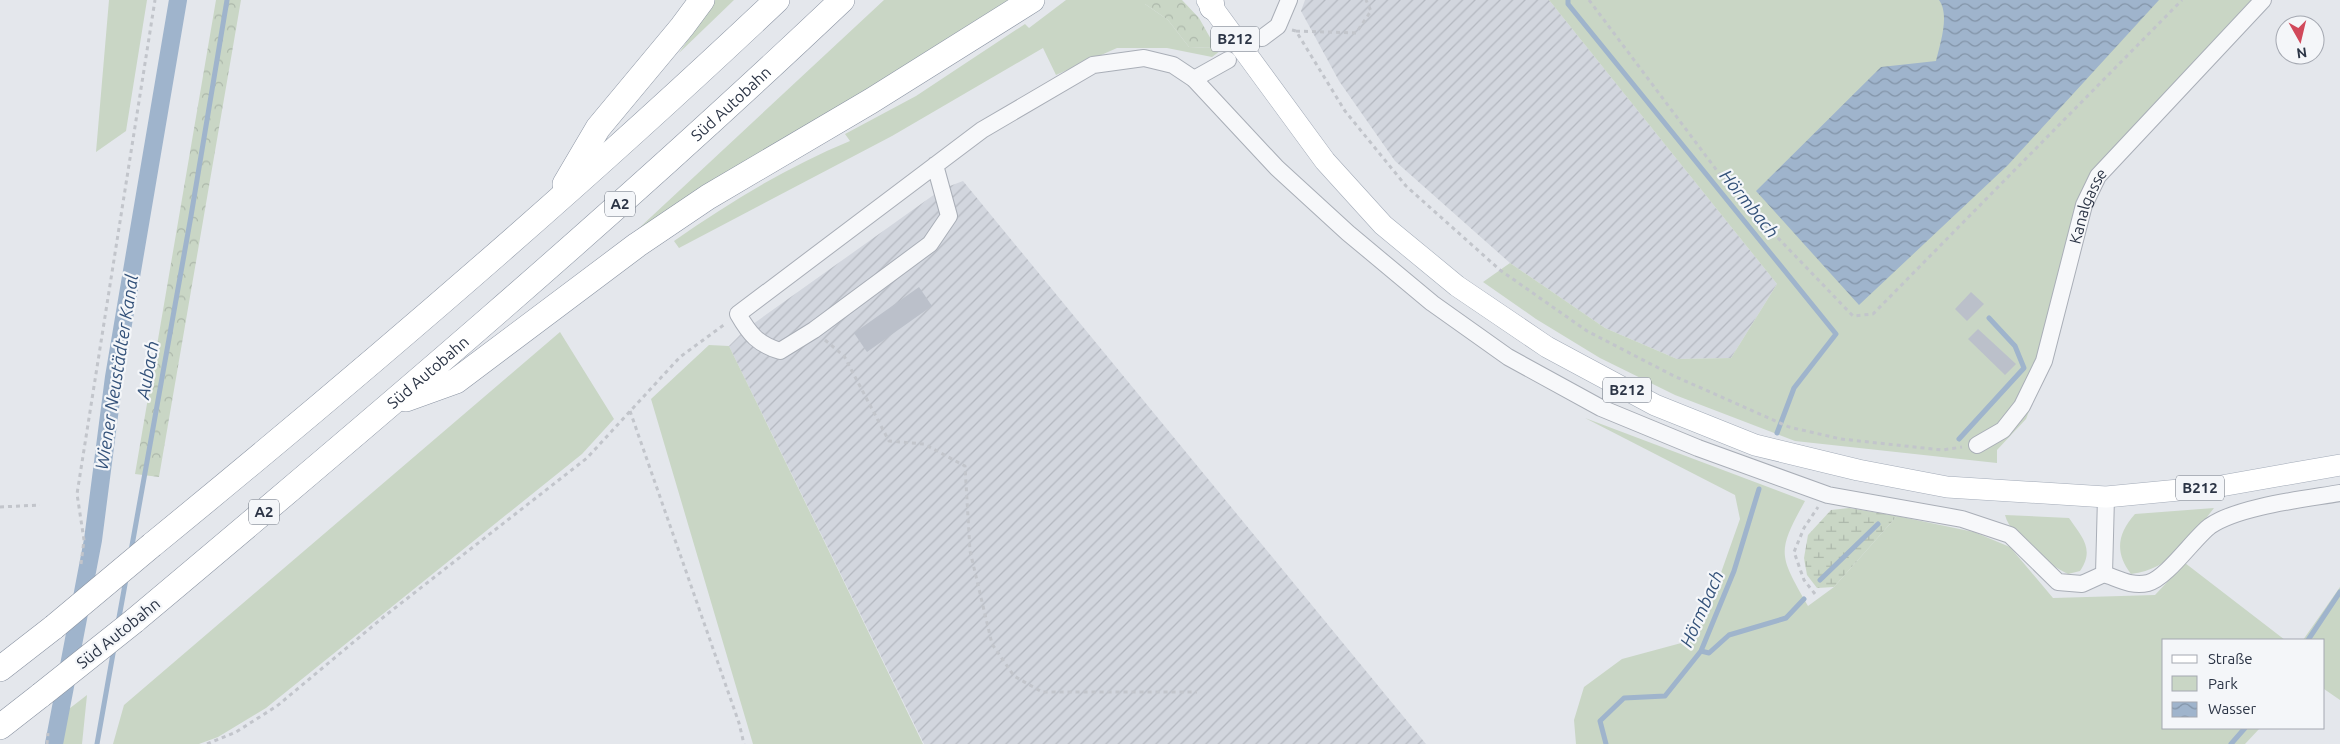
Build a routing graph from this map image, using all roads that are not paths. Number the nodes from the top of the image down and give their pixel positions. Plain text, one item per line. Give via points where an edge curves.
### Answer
1 (702, 0) edge
2 (777, 0) edge
3 (842, 0) edge
4 (1032, 0) edge
5 (1289, 0) edge
6 (2263, 0) edge
7 (1210, 2) edge
8 (1262, 38) dead end
9 (1228, 60) dead end
10 (1194, 80) junction
11 (935, 165) junction
12 (551, 206) junction
13 (394, 403) junction
14 (1977, 445) road end
15 (2340, 465) edge
16 (2340, 493) edge
17 (2106, 497) junction
18 (2104, 574) junction
19 (0, 669) edge
20 (0, 727) edge

1 - 12 highway via 598,128
2 - 12 highway
3 - 13 highway, Süd Autobahn / A2 via 593,229
4 - 13 highway via 693,207 638,244 456,381
5 - 8 street via 1278,26
6 - 14 street, Kanalgasse via 2098,176 2084,205 2044,361 2022,406 2003,430
7 - 17 main road, B212 via 1325,161 1383,225 1456,286 1547,347 1655,405 1755,444 1858,470 1947,486
9 - 10 street
10 - 11 street via 1173,65 1144,58 1093,65 982,130
10 - 18 street via 1277,168 1432,303 1508,357 1601,408 1698,448 1828,495 1962,519 2010,535 2058,582 2082,584
11 - 11 street via 949,216 930,244 814,330 780,351 762,346 746,329 738,314
12 - 19 highway, bridge via 391,347
13 - 20 highway, Süd Autobahn / A2, bridge via 134,621
15 - 17 main road, B212 via 2221,486
16 - 18 street via 2238,514 2210,526 2184,554 2150,582 2134,585
17 - 18 street

